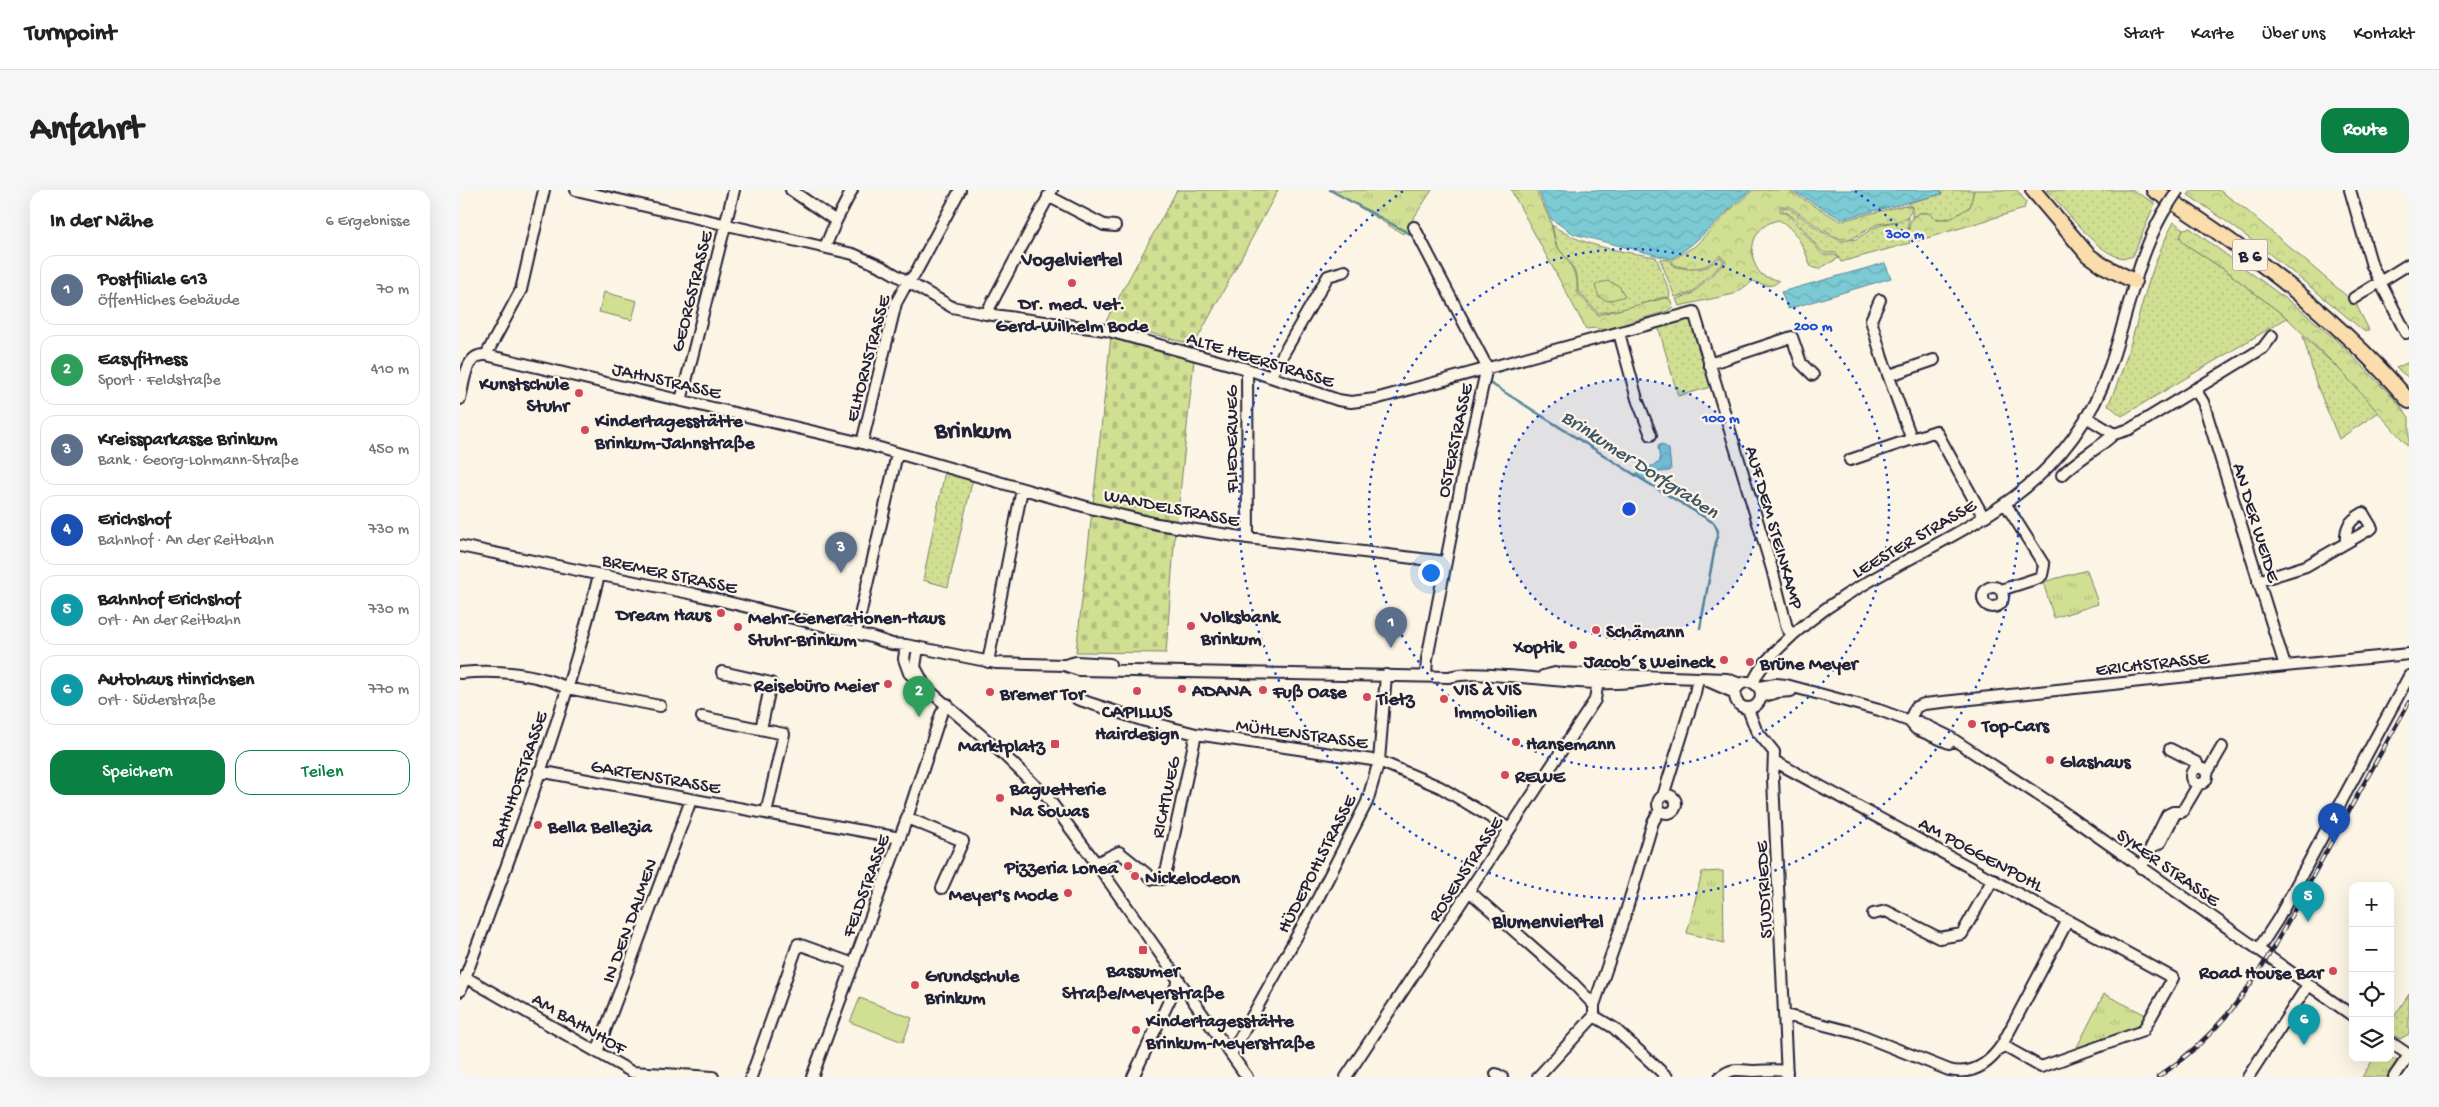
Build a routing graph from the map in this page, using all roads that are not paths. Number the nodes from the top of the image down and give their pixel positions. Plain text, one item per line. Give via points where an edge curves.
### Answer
1 (544, 190) edge
2 (577, 190) edge
3 (734, 190) edge
4 (790, 190) edge
5 (852, 190) edge
6 (960, 190) edge
7 (2033, 190) edge
8 (2154, 190) edge
9 (2178, 190) edge
10 (2350, 190) edge
11 (1050, 193) edge
12 (836, 221) junction
13 (725, 225) junction
14 (1115, 226) dead end
15 (1414, 228) dead end
16 (825, 247) junction
17 (2409, 264) edge
18 (1345, 271) dead end
19 (2134, 281) junction
20 (2381, 282) junction
21 (907, 283) junction
22 (2354, 298) dead end
23 (1880, 300) dead end
24 (1694, 312) joint
25 (986, 314) junction
26 (1618, 333) junction
27 (2406, 333) dead end
28 (2272, 336) dead end
29 (486, 355) junction
30 (1934, 360) dead end
31 (1710, 364) junction
32 (1487, 367) junction
33 (1247, 370) junction
34 (1813, 374) dead end
35 (1890, 375) junction
36 (1270, 377) junction
37 (2196, 389) junction
38 (460, 399) edge
39 (681, 401) junction
40 (2409, 401) edge
41 (2086, 417) junction
42 (2114, 434) junction
43 (1651, 435) dead end
44 (1912, 440) junction
45 (862, 443) junction
46 (897, 454) junction
47 (1850, 460) dead end
48 (2062, 475) dead end
49 (1022, 489) junction
50 (2005, 503) junction
51 (1983, 516) junction
52 (1248, 538) junction
53 (2346, 543) junction
54 (460, 546) edge
55 (1446, 562) junction
56 (599, 575) junction
57 (2258, 582) junction
58 (2001, 590) dead end
59 (856, 633) junction
60 (1792, 635) junction
61 (906, 644) junction
62 (918, 647) junction
63 (2409, 654) edge
64 (988, 662) junction
65 (1064, 665) junction
66 (2285, 666) junction
67 (722, 672) dead end
68 (1426, 672) junction
69 (460, 673) edge
70 (1386, 675) junction
71 (2409, 676) edge
72 (1599, 678) junction
73 (1698, 678) junction
74 (925, 685) junction
75 (567, 688) junction
76 (1738, 688) junction
77 (1758, 689) junction
78 (1077, 699) dead end
79 (947, 704) junction
80 (660, 706) dead end
81 (1748, 709) junction
82 (702, 717) dead end
83 (1909, 721) junction
84 (761, 729) junction
85 (1196, 734) junction
86 (2222, 746) dead end
87 (2170, 749) dead end
88 (1378, 761) junction
89 (1774, 761) junction
90 (2203, 770) junction
91 (539, 771) junction
92 (1663, 796) junction
93 (691, 800) junction
94 (1660, 810) junction
95 (766, 813) junction
96 (908, 818) junction
97 (1510, 829) junction
98 (900, 838) junction
99 (1096, 863) junction
100 (2141, 868) junction
101 (1992, 879) junction
102 (942, 888) dead end
103 (1469, 891) junction
104 (1872, 914) dead end
105 (2068, 920) junction
106 (2258, 950) junction
107 (854, 964) junction
108 (465, 977) junction
109 (1179, 980) junction
110 (2308, 985) junction
111 (460, 991) edge
112 (1594, 1005) junction
113 (2349, 1013) edge
114 (1785, 1015) junction
115 (1594, 1016) junction
116 (2002, 1045) junction
117 (2394, 1045) edge
118 (597, 1052) junction
119 (1231, 1054) junction
120 (2409, 1055) edge
121 (1787, 1074) edge
122 (713, 1077) edge
123 (751, 1077) edge
124 (812, 1077) edge
125 (1133, 1077) edge
126 (1248, 1077) edge
127 (1346, 1077) edge
128 (1538, 1077) edge
129 (1667, 1077) edge
130 (1720, 1077) edge
131 (2248, 1077) edge
132 (2394, 1077) edge

1 - 29 street via 521,290
2 - 13 street, ALTE HEERSTRASSE
3 - 13 street, GEORGSTRASSE
4 - 12 street
5 - 12 street
6 - 21 street, ELHORNSTRASSE
7 - 19 highway via 2094,260
8 - 40 highway, B 6 via 2222,233 2289,285 2340,328
9 - 19 street, LEESTER STRASSE, bridge via 2147,244
10 - 20 street via 2372,266
11 - 14 street via 1104,225
11 - 25 street
12 - 16 street
13 - 16 street, ALTE HEERSTRASSE
13 - 39 street, GEORGSTRASSE
15 - 32 street, OSTERSTRASSE
16 - 21 street, ALTE HEERSTRASSE via 853,254
17 - 20 street
18 - 36 street via 1328,276
19 - 41 street, LEESTER STRASSE via 2110,368
20 - 22 street
20 - 27 street
21 - 25 street, ALTE HEERSTRASSE via 952,306
21 - 45 street, ELHORNSTRASSE via 896,303
23 - 35 street via 1872,320
24 - 26 street, ALTE HEERSTRASSE
24 - 31 street, AUF DEM STEINKAMP
25 - 33 street, ALTE HEERSTRASSE via 1098,328
26 - 32 street, ALTE HEERSTRASSE
26 - 43 street
28 - 37 street via 2263,348
29 - 38 street via 477,355 471,360
29 - 39 street, JAHNSTRASSE
30 - 35 street
31 - 34 street via 1792,337 1801,363
31 - 60 street, AUF DEM STEINKAMP via 1787,628
32 - 36 street, ALTE HEERSTRASSE via 1375,399 1351,402
32 - 55 street, OSTERSTRASSE
33 - 36 street, ALTE HEERSTRASSE
33 - 52 street, FLIEDERWEG
35 - 44 street
37 - 42 street via 2130,429
37 - 57 street, AN DER WEIDE via 2203,402
39 - 45 street, JAHNSTRASSE
41 - 42 street
41 - 50 street, LEESTER STRASSE via 2046,470
42 - 48 street
44 - 47 street
44 - 51 street via 1936,431
45 - 46 street, JAHNSTRASSE
46 - 49 street, WANDELSTRASSE
46 - 59 street
49 - 52 street, WANDELSTRASSE via 1157,524
49 - 64 street
50 - 51 street, LEESTER STRASSE
50 - 58 street via 2044,565 2038,578
51 - 60 street, LEESTER STRASSE via 1830,606
52 - 55 street, WANDELSTRASSE
53 - 53 street via 2345,530 2352,519 2363,513 2372,528
53 - 57 street via 2306,566
54 - 56 street, BREMER STRASSE
55 - 68 street, OSTERSTRASSE
56 - 59 street, BREMER STRASSE
56 - 75 street, BAHNHOFSTRASSE
57 - 66 street, AN DER WEIDE
59 - 61 street, BREMER STRASSE via 892,644
60 - 77 street, LEESTER STRASSE via 1757,672
61 - 62 street
61 - 74 street via 906,668
62 - 64 street
62 - 74 street via 916,667
63 - 66 street, ERICHSTRASSE
64 - 65 street
65 - 68 street via 1076,662
65 - 70 street via 1079,670
66 - 83 street, ERICHSTRASSE via 1924,704 1916,707
67 - 84 street via 771,683
68 - 70 street
68 - 72 street via 1449,670 1463,674
69 - 75 street via 498,671 555,682
70 - 88 street, HÜDEPOHLSTRASSE
71 - 106 street
72 - 73 street via 1638,683 1661,677
72 - 97 street, ROSENSTRASSE via 1595,700
73 - 76 street
73 - 92 street
74 - 79 street
75 - 80 street
75 - 91 street, BAHNHOFSTRASSE
76 - 77 street, SYKER STRASSE
76 - 81 street, STUDTRIEDE via 1738,704
77 - 81 street via 1759,703
77 - 83 street, SYKER STRASSE via 1800,691 1879,710
78 - 85 street, MÜHLENSTRASSE via 1145,722
79 - 96 street, FELDSTRASSE
79 - 99 street via 1040,791
81 - 89 street, STUDTRIEDE via 1756,730 1774,752
82 - 84 street
83 - 100 street, SYKER STRASSE via 1916,729 1964,747
84 - 95 street via 784,734
85 - 88 street, MÜHLENSTRASSE
85 - 99 street, RICHTWEG via 1162,879 1153,878 1119,852
86 - 90 street
87 - 90 street
88 - 97 street, MÜHLENSTRASSE via 1440,787
88 - 119 street, HÜDEPOHLSTRASSE via 1359,822
89 - 101 street, AM POGGENPOHL
89 - 114 street, STUDTRIEDE
90 - 100 street via 2195,769 2191,776 2198,785 2185,810 2176,812 2160,843 2154,846
91 - 93 street, GARTENSTRASSE
91 - 108 street, BAHNHOFSTRASSE
92 - 94 street via 1658,802
92 - 94 street via 1673,798 1675,807 1668,813
93 - 95 street, GARTENSTRASSE
93 - 118 street, IN DEN DALMEN
94 - 112 street via 1653,822
95 - 98 street, GARTENSTRASSE
96 - 98 street, FELDSTRASSE
96 - 102 street via 963,841
97 - 103 street, ROSENSTRASSE
98 - 107 street, FELDSTRASSE
99 - 109 street
100 - 106 street, SYKER STRASSE
101 - 104 street via 1962,934 1939,938 1886,911
101 - 105 street, AM POGGENPOHL
103 - 112 street
103 - 127 street, ROSENSTRASSE
105 - 116 street
105 - 116 street, AM POGGENPOHL via 2173,978 2143,1031 2040,1067
106 - 110 street, SYKER STRASSE
107 - 123 street via 798,944
107 - 124 street, FELDSTRASSE
108 - 111 street, BAHNHOFSTRASSE
108 - 118 street, AM BAHNHOF
109 - 119 street
109 - 125 street
110 - 113 street, SYKER STRASSE
110 - 131 street
112 - 115 street
114 - 116 street via 1856,1033 1960,1072 1987,1063
114 - 121 street, STUDTRIEDE
115 - 128 street
115 - 129 street via 1614,1028
117 - 120 street
118 - 122 street, AM BAHNHOF via 632,1072
119 - 126 street
120 - 132 street
121 - 130 street via 1775,1069 1755,1071 1740,1068

